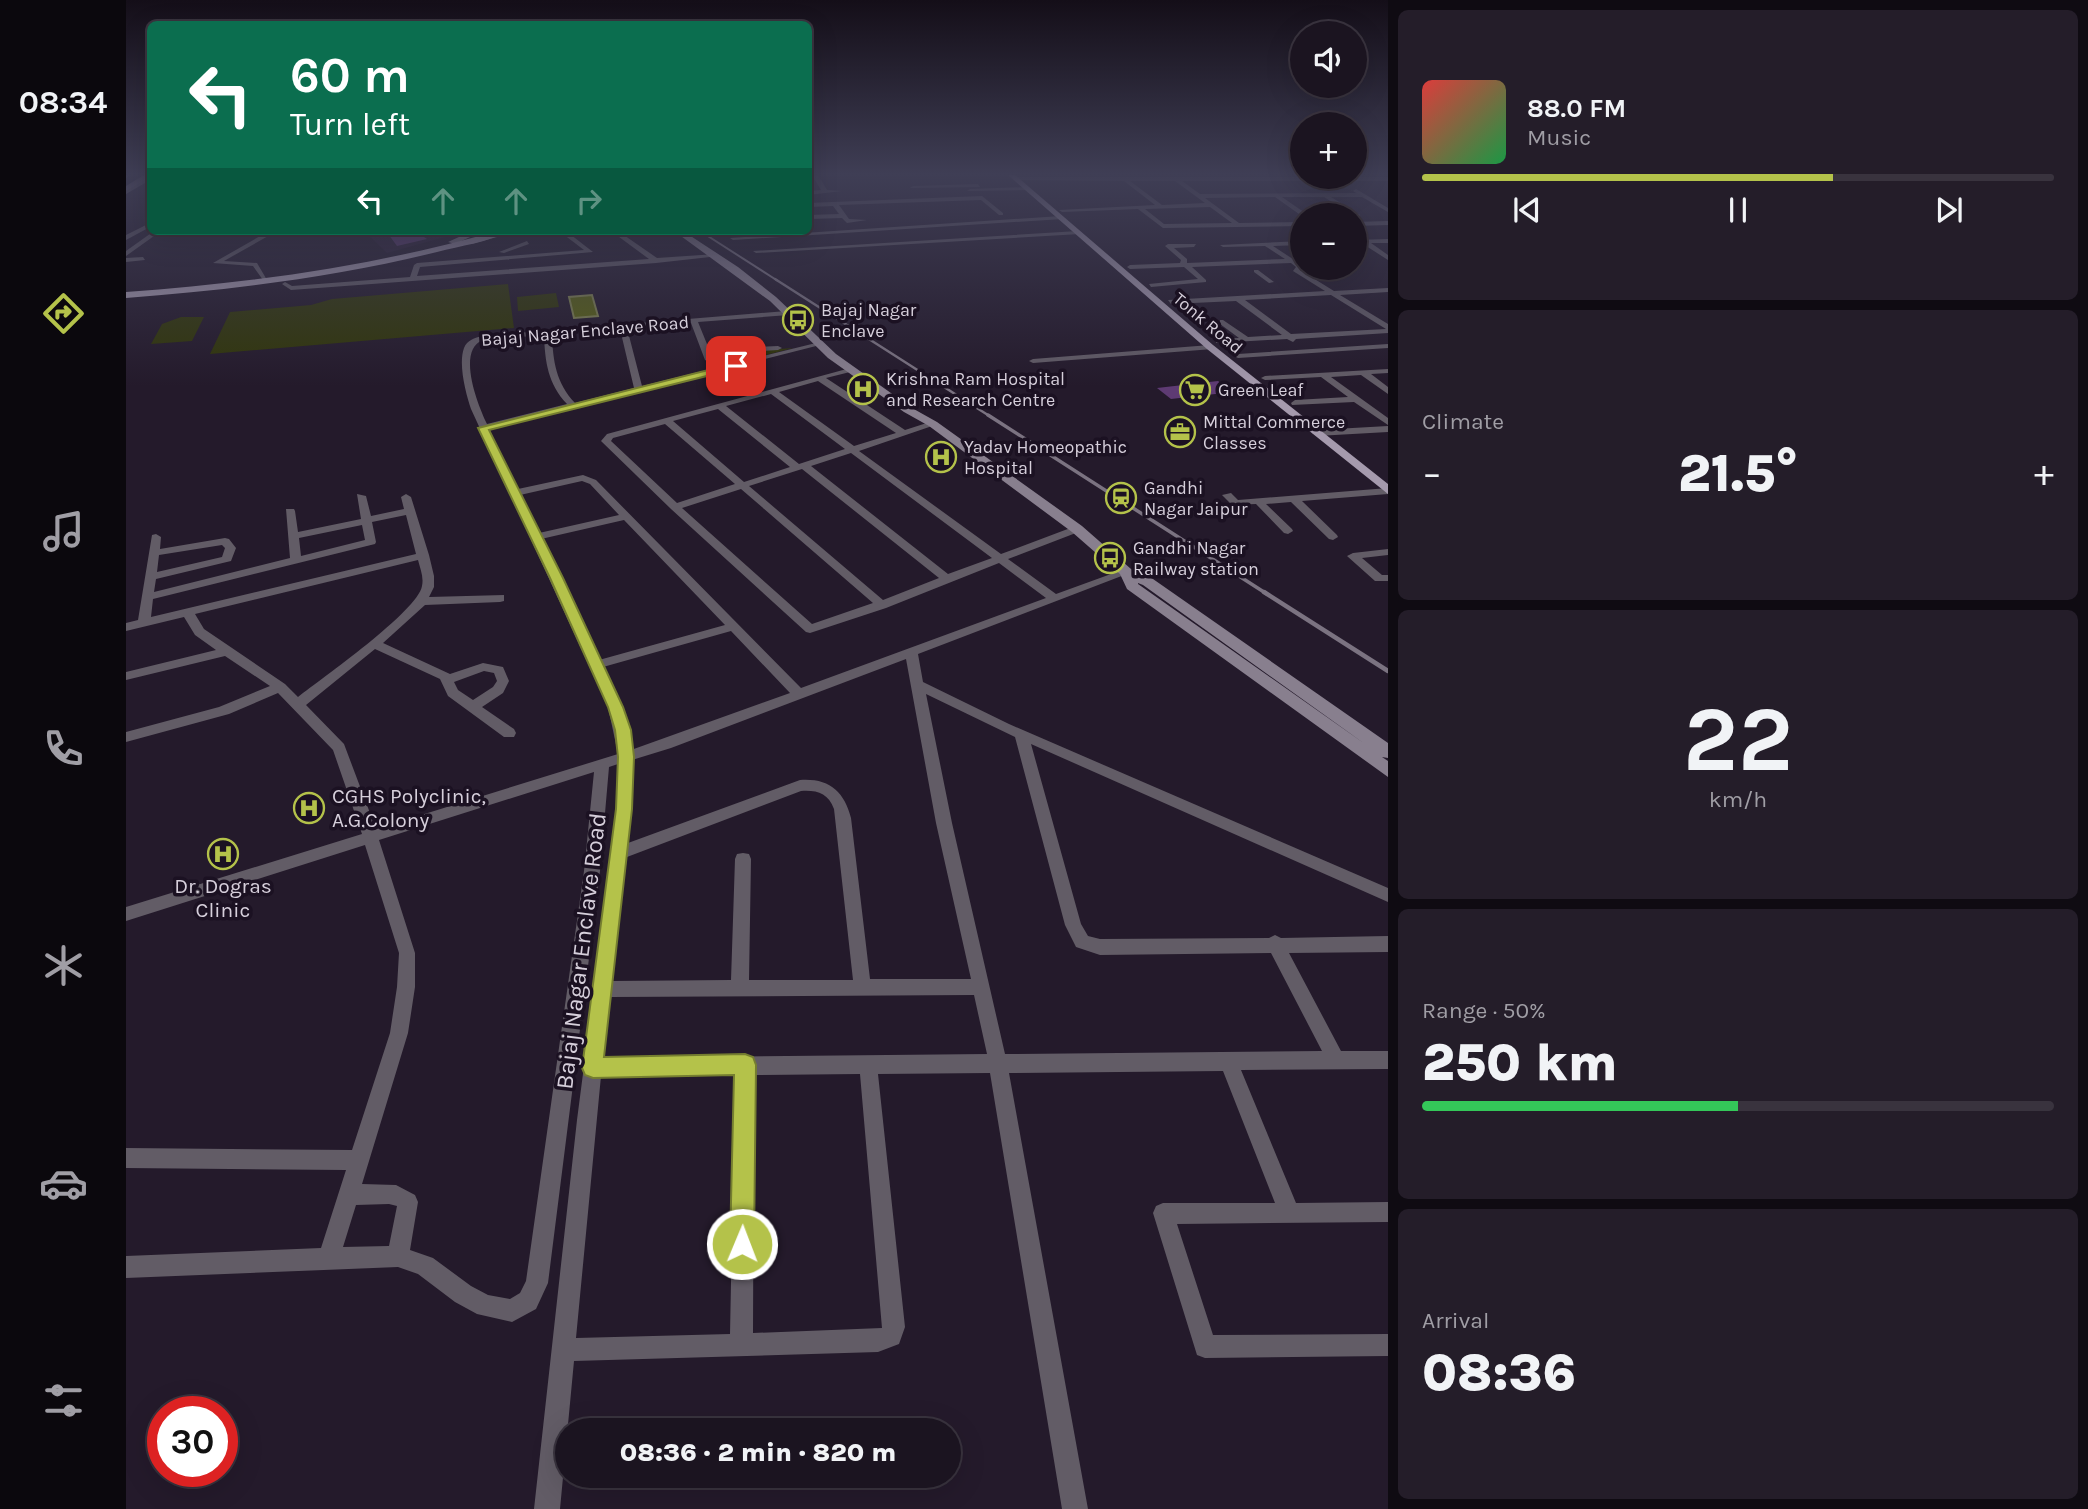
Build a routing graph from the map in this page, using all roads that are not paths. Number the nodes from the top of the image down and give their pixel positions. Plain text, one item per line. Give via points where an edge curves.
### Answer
1 (140, 245) edge
2 (248, 245) edge
3 (438, 245) edge
4 (458, 245) edge
5 (517, 245) edge
6 (530, 245) edge
7 (581, 245) edge
8 (634, 245) edge
9 (700, 245) edge
10 (709, 245) edge
11 (839, 245) edge
12 (1093, 245) edge
13 (1102, 245) edge
14 (1183, 245) edge
15 (1223, 245) edge
16 (1268, 245) edge
17 (1370, 245) edge
18 (813, 247) joint
19 (756, 251) dead end
20 (1230, 251) dead end
21 (589, 252) junction
22 (541, 255) junction
23 (716, 256) junction
24 (126, 257) edge
25 (1238, 257) dead end
26 (486, 258) junction
27 (1388, 258) edge
28 (143, 259) dead end
29 (1290, 260) edge
30 (415, 261) junction
31 (656, 261) junction
32 (1290, 261) edge
33 (1245, 263) junction
34 (605, 264) junction
35 (1186, 265) junction
36 (1130, 267) junction
37 (1290, 270) edge
38 (265, 279) junction
39 (413, 279) junction
40 (1312, 280) edge
41 (1205, 281) junction
42 (1271, 282) dead end
43 (285, 284) dead end
44 (1151, 285) junction
45 (1212, 287) dead end
46 (205, 289) junction
47 (1388, 290) edge
48 (1220, 293) dead end
49 (1334, 293) junction
50 (126, 294) edge
51 (1227, 299) junction
52 (1239, 299) junction
53 (1171, 302) junction
54 (795, 313) junction
55 (694, 321) junction
56 (1223, 321) dead end
57 (624, 327) junction
58 (1388, 329) edge
59 (548, 333) junction
60 (1289, 338) junction
61 (1247, 340) junction
62 (1214, 344) junction
63 (815, 345) junction
64 (1388, 346) edge
65 (706, 352) junction
66 (1308, 352) junction
67 (1238, 356) junction
68 (1033, 361) dead end
69 (851, 369) junction
70 (1388, 371) edge
71 (713, 372) junction
72 (1362, 372) junction
73 (1323, 374) junction
74 (820, 378) junction
75 (1265, 378) junction
76 (639, 390) junction
77 (772, 391) junction
78 (1388, 391) edge
79 (1357, 399) junction
80 (1295, 403) junction
81 (573, 406) junction
82 (720, 406) junction
83 (666, 420) junction
84 (928, 420) junction
85 (1388, 422) edge
86 (483, 428) junction
87 (1388, 429) edge
88 (903, 433) junction
89 (1317, 433) junction
90 (1332, 433) junction
91 (853, 450) junction
92 (801, 467) junction
93 (1388, 478) edge
94 (740, 486) junction
95 (1388, 490) edge
96 (515, 493) junction
97 (1227, 495) dead end
98 (361, 496) dead end
99 (406, 497) dead end
100 (1292, 497) junction
101 (1258, 501) junction
102 (675, 507) junction
103 (290, 511) dead end
104 (411, 511) junction
105 (626, 516) junction
106 (366, 520) junction
107 (1077, 529) junction
108 (1288, 531) dead end
109 (293, 536) junction
110 (156, 537) dead end
111 (536, 537) junction
112 (1333, 537) dead end
113 (1388, 552) edge
114 (154, 553) junction
115 (424, 555) junction
116 (1003, 559) junction
117 (296, 561) junction
118 (1126, 572) junction
119 (150, 577) junction
120 (1388, 578) edge
121 (947, 579) junction
122 (147, 597) junction
123 (500, 598) dead end
124 (1054, 598) junction
125 (422, 601) junction
126 (882, 605) junction
127 (187, 611) junction
128 (144, 623) junction
129 (735, 626) junction
130 (126, 627) edge
131 (374, 644) junction
132 (228, 651) junction
133 (911, 651) junction
134 (596, 665) junction
135 (126, 676) edge
136 (449, 679) junction
137 (919, 685) junction
138 (280, 687) junction
139 (799, 694) junction
140 (297, 705) junction
141 (472, 707) junction
142 (509, 733) dead end
143 (1021, 734) junction
144 (126, 737) edge
145 (1388, 752) edge
146 (626, 757) junction
147 (602, 765) junction
148 (1388, 771) edge
149 (371, 835) junction
150 (619, 853) junction
151 (743, 859) dead end
152 (1388, 895) edge
153 (126, 914) edge
154 (1275, 943) junction
155 (1388, 944) edge
156 (862, 987) junction
157 (981, 987) junction
158 (740, 988) junction
159 (602, 989) junction
160 (1228, 1060) junction
161 (1336, 1060) junction
162 (1388, 1060) edge
163 (998, 1062) junction
164 (868, 1063) junction
165 (745, 1065) junction
166 (593, 1068) junction
167 (126, 1158) edge
168 (358, 1160) junction
169 (350, 1195) junction
170 (1388, 1212) edge
171 (1290, 1214) junction
172 (398, 1256) junction
173 (328, 1260) junction
174 (126, 1267) edge
175 (1388, 1345) edge
176 (741, 1346) junction
177 (566, 1350) junction
178 (547, 1509) edge
179 (1075, 1509) edge

1 - 24 street
2 - 38 street via 216,263 255,264
3 - 38 main road
4 - 30 main road
5 - 26 street
6 - 22 street
7 - 21 street
8 - 31 street
9 - 23 street
10 - 54 street via 754,275
11 - 18 street
12 - 62 main road, Tonk Road
13 - 36 main road, Tonk Road
14 - 35 street via 1168,246
15 - 20 street
16 - 29 street
17 - 27 street
18 - 19 street
21 - 22 street
21 - 34 street
22 - 26 street
23 - 31 street
23 - 54 street
24 - 28 street
25 - 33 street
26 - 30 street
30 - 39 street
30 - 46 main road
31 - 34 street
32 - 33 street
33 - 35 street
34 - 39 street
35 - 36 street
35 - 41 street
36 - 44 main road, Tonk Road
37 - 42 street via 1256,271
38 - 46 main road
39 - 43 street via 291,288
40 - 49 street
41 - 44 street
41 - 45 street
44 - 53 main road, Tonk Road
46 - 50 main road
47 - 49 street
48 - 51 street
49 - 52 street
49 - 58 street
51 - 52 street
51 - 53 street
52 - 60 street
53 - 62 main road, Tonk Road
54 - 55 street, Bajaj Nagar Enclave Road
54 - 63 street
54 - 84 street via 836,351
55 - 57 street, Bajaj Nagar Enclave Road
55 - 65 street
56 - 61 street
57 - 59 street, Bajaj Nagar Enclave Road
57 - 76 street
58 - 60 street
59 - 81 street via 551,374
59 - 86 street, Bajaj Nagar Enclave Road via 482,338 469,344 468,393
60 - 61 street
60 - 66 street
61 - 62 street
62 - 67 main road, Tonk Road
62 - 68 street
62 - 89 main road, Tonk Road
63 - 65 street
63 - 69 street
63 - 71 street
64 - 66 street
65 - 71 street
66 - 67 street
67 - 75 main road, Tonk Road
69 - 74 street
69 - 84 street
70 - 72 street
71 - 76 street
72 - 73 street
72 - 78 street
73 - 75 street
73 - 79 street
74 - 77 street
74 - 88 street
75 - 80 main road, Tonk Road
76 - 81 street
77 - 82 street
77 - 91 street
79 - 80 street
79 - 85 street
80 - 90 main road, Tonk Road
81 - 86 street
82 - 83 street
82 - 92 street
83 - 94 street
83 - 102 street via 606,441
84 - 88 street
84 - 107 street
86 - 96 street, Bajaj Nagar Enclave Road
87 - 90 street
88 - 91 street
89 - 90 street
89 - 95 main road, Tonk Road
90 - 93 main road, Tonk Road
91 - 92 street
91 - 116 street
92 - 94 street
92 - 121 street
94 - 102 street
94 - 126 street
95 - 100 street
96 - 105 street via 587,478
96 - 111 street, Bajaj Nagar Enclave Road
97 - 101 street via 1236,503
98 - 106 street
99 - 104 street
100 - 101 street
100 - 112 street
101 - 108 street
102 - 126 street via 810,629
103 - 109 street
104 - 106 street
104 - 115 street
105 - 111 street
105 - 129 street
106 - 109 street
106 - 117 street via 371,542
107 - 116 street
107 - 118 street
109 - 117 street
110 - 114 street
111 - 134 street, Bajaj Nagar Enclave Road
113 - 120 street via 1353,556 1379,579
114 - 119 street
114 - 119 street via 225,541 231,548 227,559
115 - 125 street via 428,587
115 - 127 street
116 - 121 street
116 - 124 street
117 - 122 street
118 - 124 street
118 - 145 street via 1149,582
118 - 148 street via 1132,586
119 - 122 street
121 - 126 street
122 - 128 street
123 - 125 street
124 - 133 street
125 - 131 street
127 - 128 street
127 - 132 street via 199,632
128 - 130 street
129 - 134 street
129 - 139 street
131 - 136 street
131 - 140 street
132 - 135 street
132 - 138 street
133 - 137 street
133 - 139 street
134 - 146 street, Bajaj Nagar Enclave Road via 623,730
136 - 141 street via 453,693
136 - 141 street via 483,667 499,670 503,681 498,690
137 - 143 street
137 - 157 street
138 - 140 street
138 - 144 street via 218,713
139 - 146 street
140 - 149 street via 339,748
141 - 142 street
143 - 152 street
143 - 154 street via 1073,925 1082,942 1100,947
146 - 147 street
146 - 150 street, Bajaj Nagar Enclave Road
147 - 149 street
147 - 172 street via 537,1283 528,1301 512,1311 485,1306 425,1266
149 - 153 street
149 - 168 street via 407,953 399,1033
150 - 156 street via 800,786 828,789 839,799 844,818
150 - 159 street, Bajaj Nagar Enclave Road
151 - 158 street
154 - 155 street
154 - 161 street
156 - 157 street
156 - 158 street
157 - 163 street
158 - 159 street
159 - 166 street, Bajaj Nagar Enclave Road
160 - 161 street
160 - 163 street
160 - 171 street
161 - 162 street
163 - 164 street
163 - 179 street
164 - 165 street
164 - 176 street via 894,1327 891,1336 878,1341
165 - 166 street
165 - 176 street
166 - 177 street, Bajaj Nagar Enclave Road
167 - 168 street
168 - 169 street
169 - 172 street via 393,1195 408,1202
169 - 173 street
170 - 171 street
171 - 175 street via 1163,1213 1205,1347
172 - 173 street
173 - 174 street
176 - 177 street
177 - 178 street, Bajaj Nagar Enclave Road

